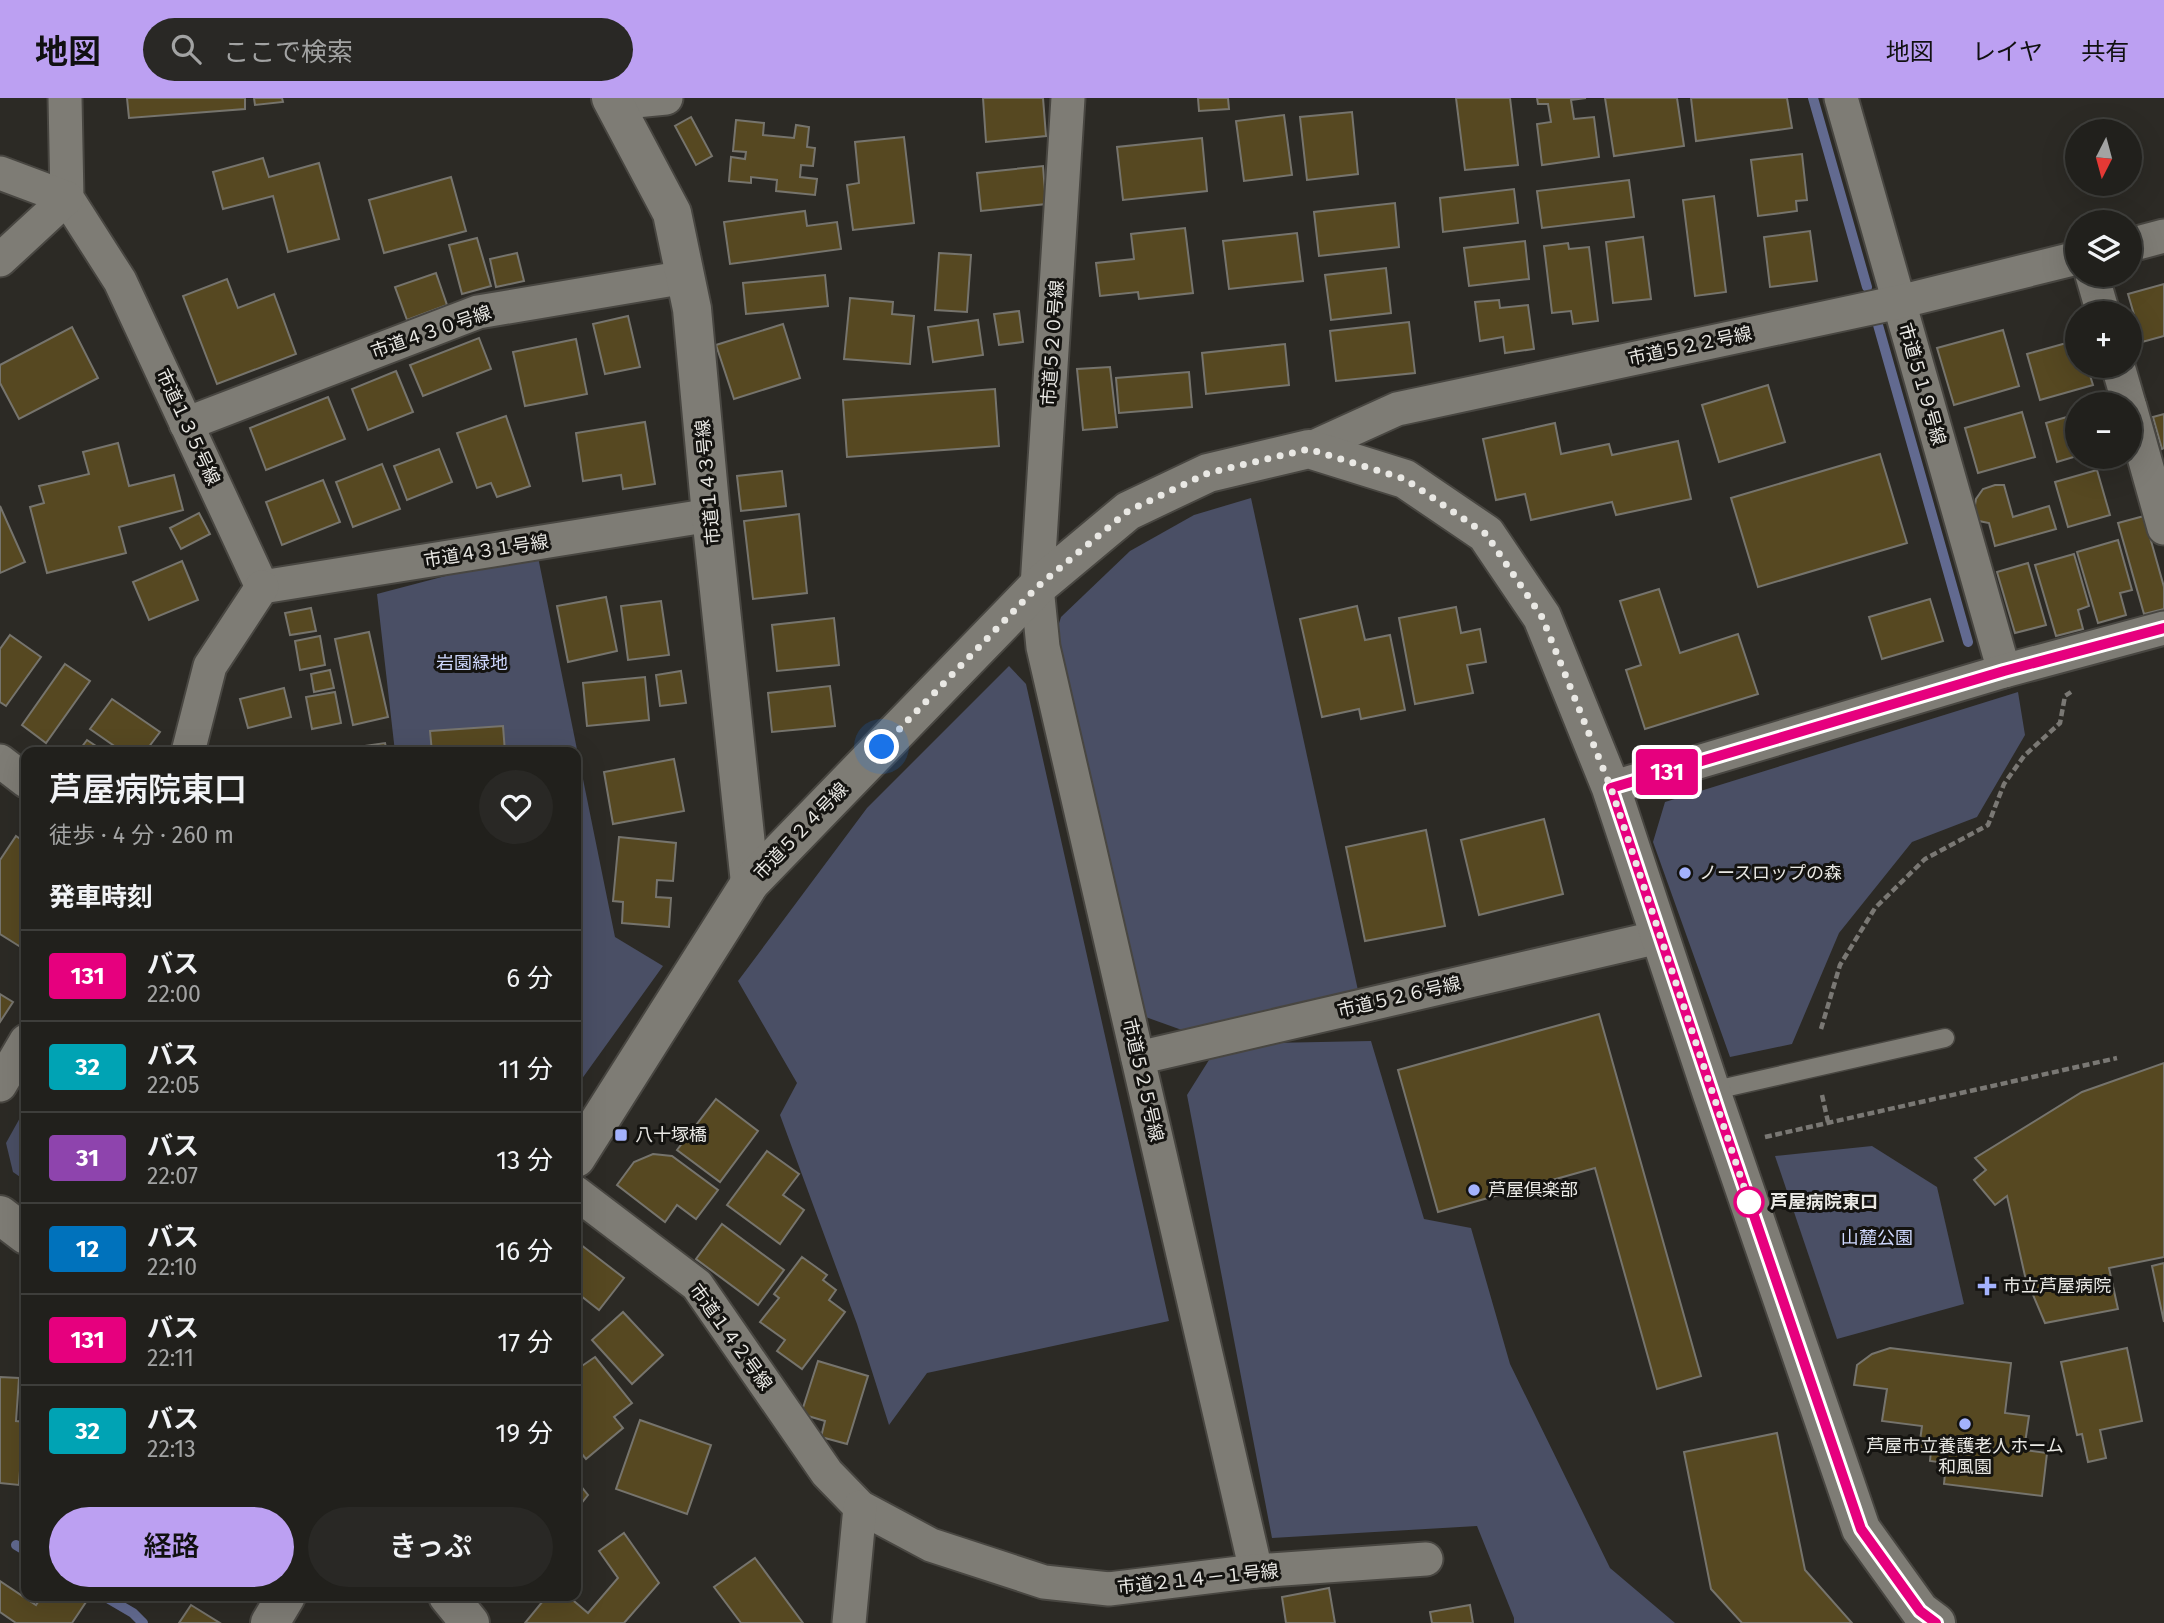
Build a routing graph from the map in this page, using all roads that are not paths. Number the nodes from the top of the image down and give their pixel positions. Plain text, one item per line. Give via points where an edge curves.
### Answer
1 (65, 98) edge
2 (666, 98) edge
3 (1068, 98) edge
4 (1841, 98) edge
5 (613, 101) edge
6 (0, 173) edge
7 (66, 198) junction
8 (2164, 236) edge
9 (2142, 242) edge
10 (0, 260) edge
11 (2065, 261) edge
12 (686, 277) junction
13 (1899, 302) junction
14 (186, 424) junction
15 (1309, 449) junction
16 (2142, 451) edge
17 (711, 515) junction
18 (2164, 528) edge
19 (262, 587) junction
20 (1037, 587) junction
21 (2164, 628) edge
22 (2004, 671) junction
23 (189, 747) edge
24 (0, 761) edge
25 (21, 777) edge
26 (1611, 788) junction
27 (750, 883) junction
28 (1659, 937) junction
29 (1945, 1038) dead end
30 (21, 1049) edge
31 (1138, 1058) junction
32 (0, 1085) edge
33 (1711, 1090) junction
34 (581, 1150) edge
35 (581, 1197) edge
36 (0, 1215) edge
37 (21, 1231) edge
38 (860, 1507) junction
39 (1426, 1559) dead end
40 (1256, 1571) junction
41 (283, 1601) edge
42 (270, 1623) edge
43 (849, 1623) edge
44 (1936, 1623) edge

1 - 7 street
2 - 5 street
3 - 20 street, 市道５２０号線
4 - 13 street, 市道５１９号線
5 - 12 street, 市道１４３号線 via 672,213
6 - 7 street
7 - 10 street
7 - 14 street, 市道１３５号線 via 120,281
8 - 9 street
11 - 13 street, 市道５２２号線
12 - 14 street, 市道４３０号線 via 478,312
12 - 17 street, 市道１４３号線
13 - 15 street, 市道５２２号線 via 1396,409
13 - 22 street, 市道５１９号線
14 - 19 street, 市道１３５号線
15 - 20 street, 市道５２４号線 via 1208,473 1128,511
15 - 26 street via 1405,479 1486,534 1542,617
16 - 18 street
17 - 19 street, 市道４３１号線
17 - 27 street, 市道１４３号線
19 - 23 street via 210,666
20 - 27 street, 市道５２４号線
20 - 31 street, 市道５２５号線 via 1043,647
21 - 22 street
22 - 26 street
24 - 25 street
26 - 28 street
27 - 34 street, 市道５２４号線
28 - 31 street, 市道５２６号線
28 - 33 street
29 - 33 lane
30 - 32 street
31 - 40 street, 市道５２５号線
33 - 44 street via 1861,1529 1920,1611
35 - 38 street, 市道１４２号線 via 697,1284 827,1473
36 - 37 street
38 - 40 street, 市道２１４－１号線 via 931,1545 1044,1582 1109,1589
38 - 43 street
39 - 40 street, 市道２１４－１号線
41 - 42 street

